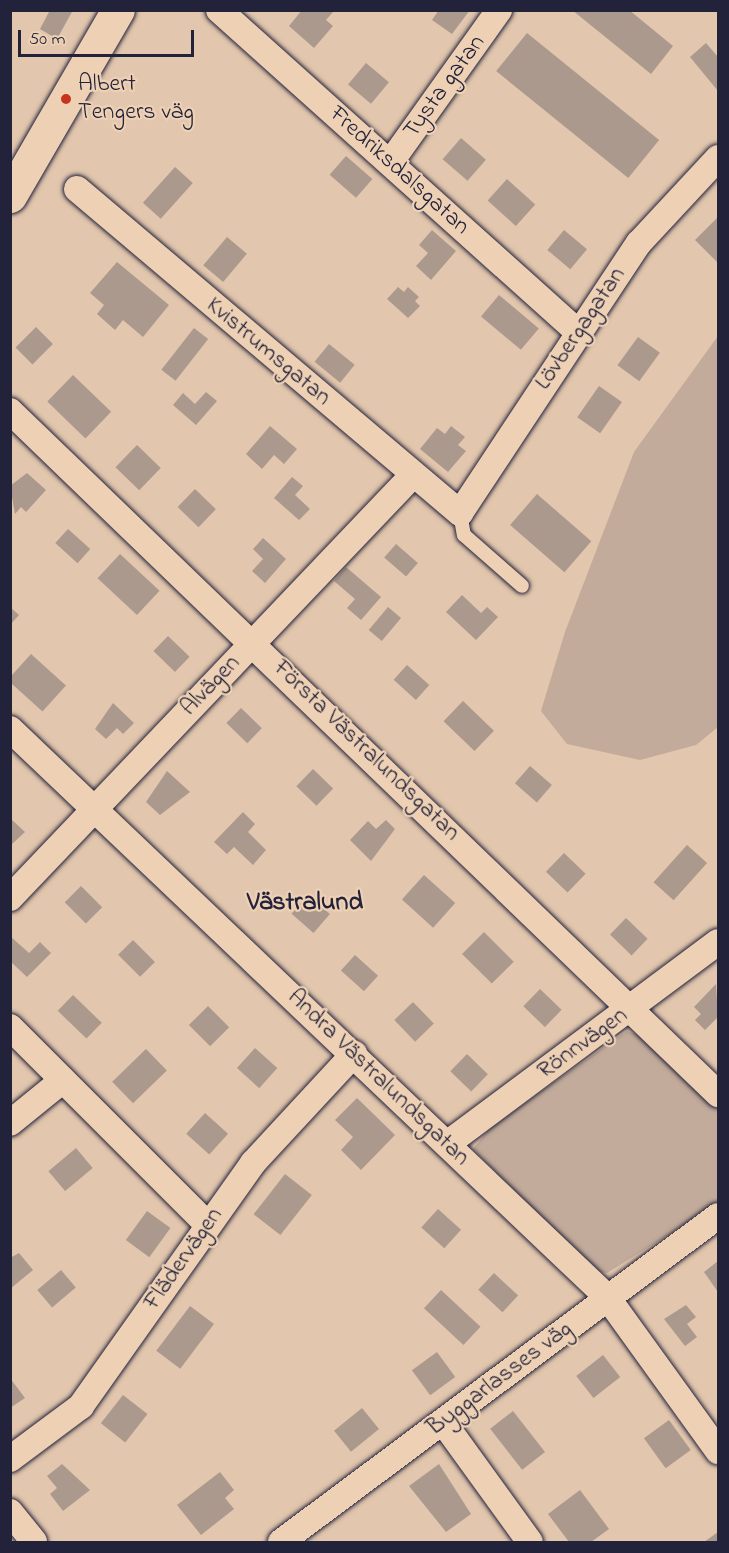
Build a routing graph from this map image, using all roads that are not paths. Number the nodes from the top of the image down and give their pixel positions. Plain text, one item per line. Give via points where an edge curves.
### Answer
1 (118, 10) edge
2 (219, 10) edge
3 (499, 10) edge
4 (718, 158) edge
5 (390, 163) junction
6 (76, 189) dead end
7 (10, 196) edge
8 (578, 332) junction
9 (10, 411) edge
10 (413, 475) junction
11 (460, 513) junction
12 (522, 586) dead end
13 (252, 643) junction
14 (10, 729) edge
15 (94, 809) junction
16 (10, 897) edge
17 (718, 942) edge
18 (632, 1008) junction
19 (10, 1027) edge
20 (354, 1054) junction
21 (63, 1080) junction
22 (718, 1094) edge
23 (10, 1123) edge
24 (447, 1144) junction
25 (718, 1216) edge
26 (208, 1225) junction
27 (608, 1298) junction
28 (443, 1422) junction
29 (718, 1451) edge
30 (10, 1459) edge
31 (10, 1512) edge
32 (34, 1542) edge
33 (281, 1542) edge
34 (530, 1542) edge

1 - 7 main road
2 - 5 street, Fredriksdalsgatan
3 - 5 street, Tysta gatan
4 - 8 street, Lövbergagatan via 639,243
5 - 8 street, Fredriksdalsgatan
6 - 10 street, Kvistrumsgatan
8 - 11 street, Lövbergagatan
9 - 13 street, Första Västralundsgatan
10 - 11 street, Kvistrumsgatan
10 - 13 street, Alvägen
11 - 12 lane via 464,535
13 - 15 street, Alvägen
13 - 18 street, Första Västralundsgatan
14 - 15 street, Andra Västralundsgatan
15 - 16 street, Alvägen
15 - 20 street, Andra Västralundsgatan
17 - 18 street, Rönnvägen
18 - 22 street, Första Västralundsgatan
18 - 24 street, Rönnvägen
19 - 21 street
20 - 24 street, Andra Västralundsgatan
20 - 26 street, Flädervägen via 253,1163
21 - 23 street
21 - 26 street
24 - 27 street, Andra Västralundsgatan
25 - 27 street, Byggarlasses väg
26 - 30 street, Flädervägen via 81,1406
27 - 28 street, Byggarlasses väg
27 - 29 street, Andra Västralundsgatan
28 - 33 street, Byggarlasses väg
28 - 34 street
31 - 32 street

